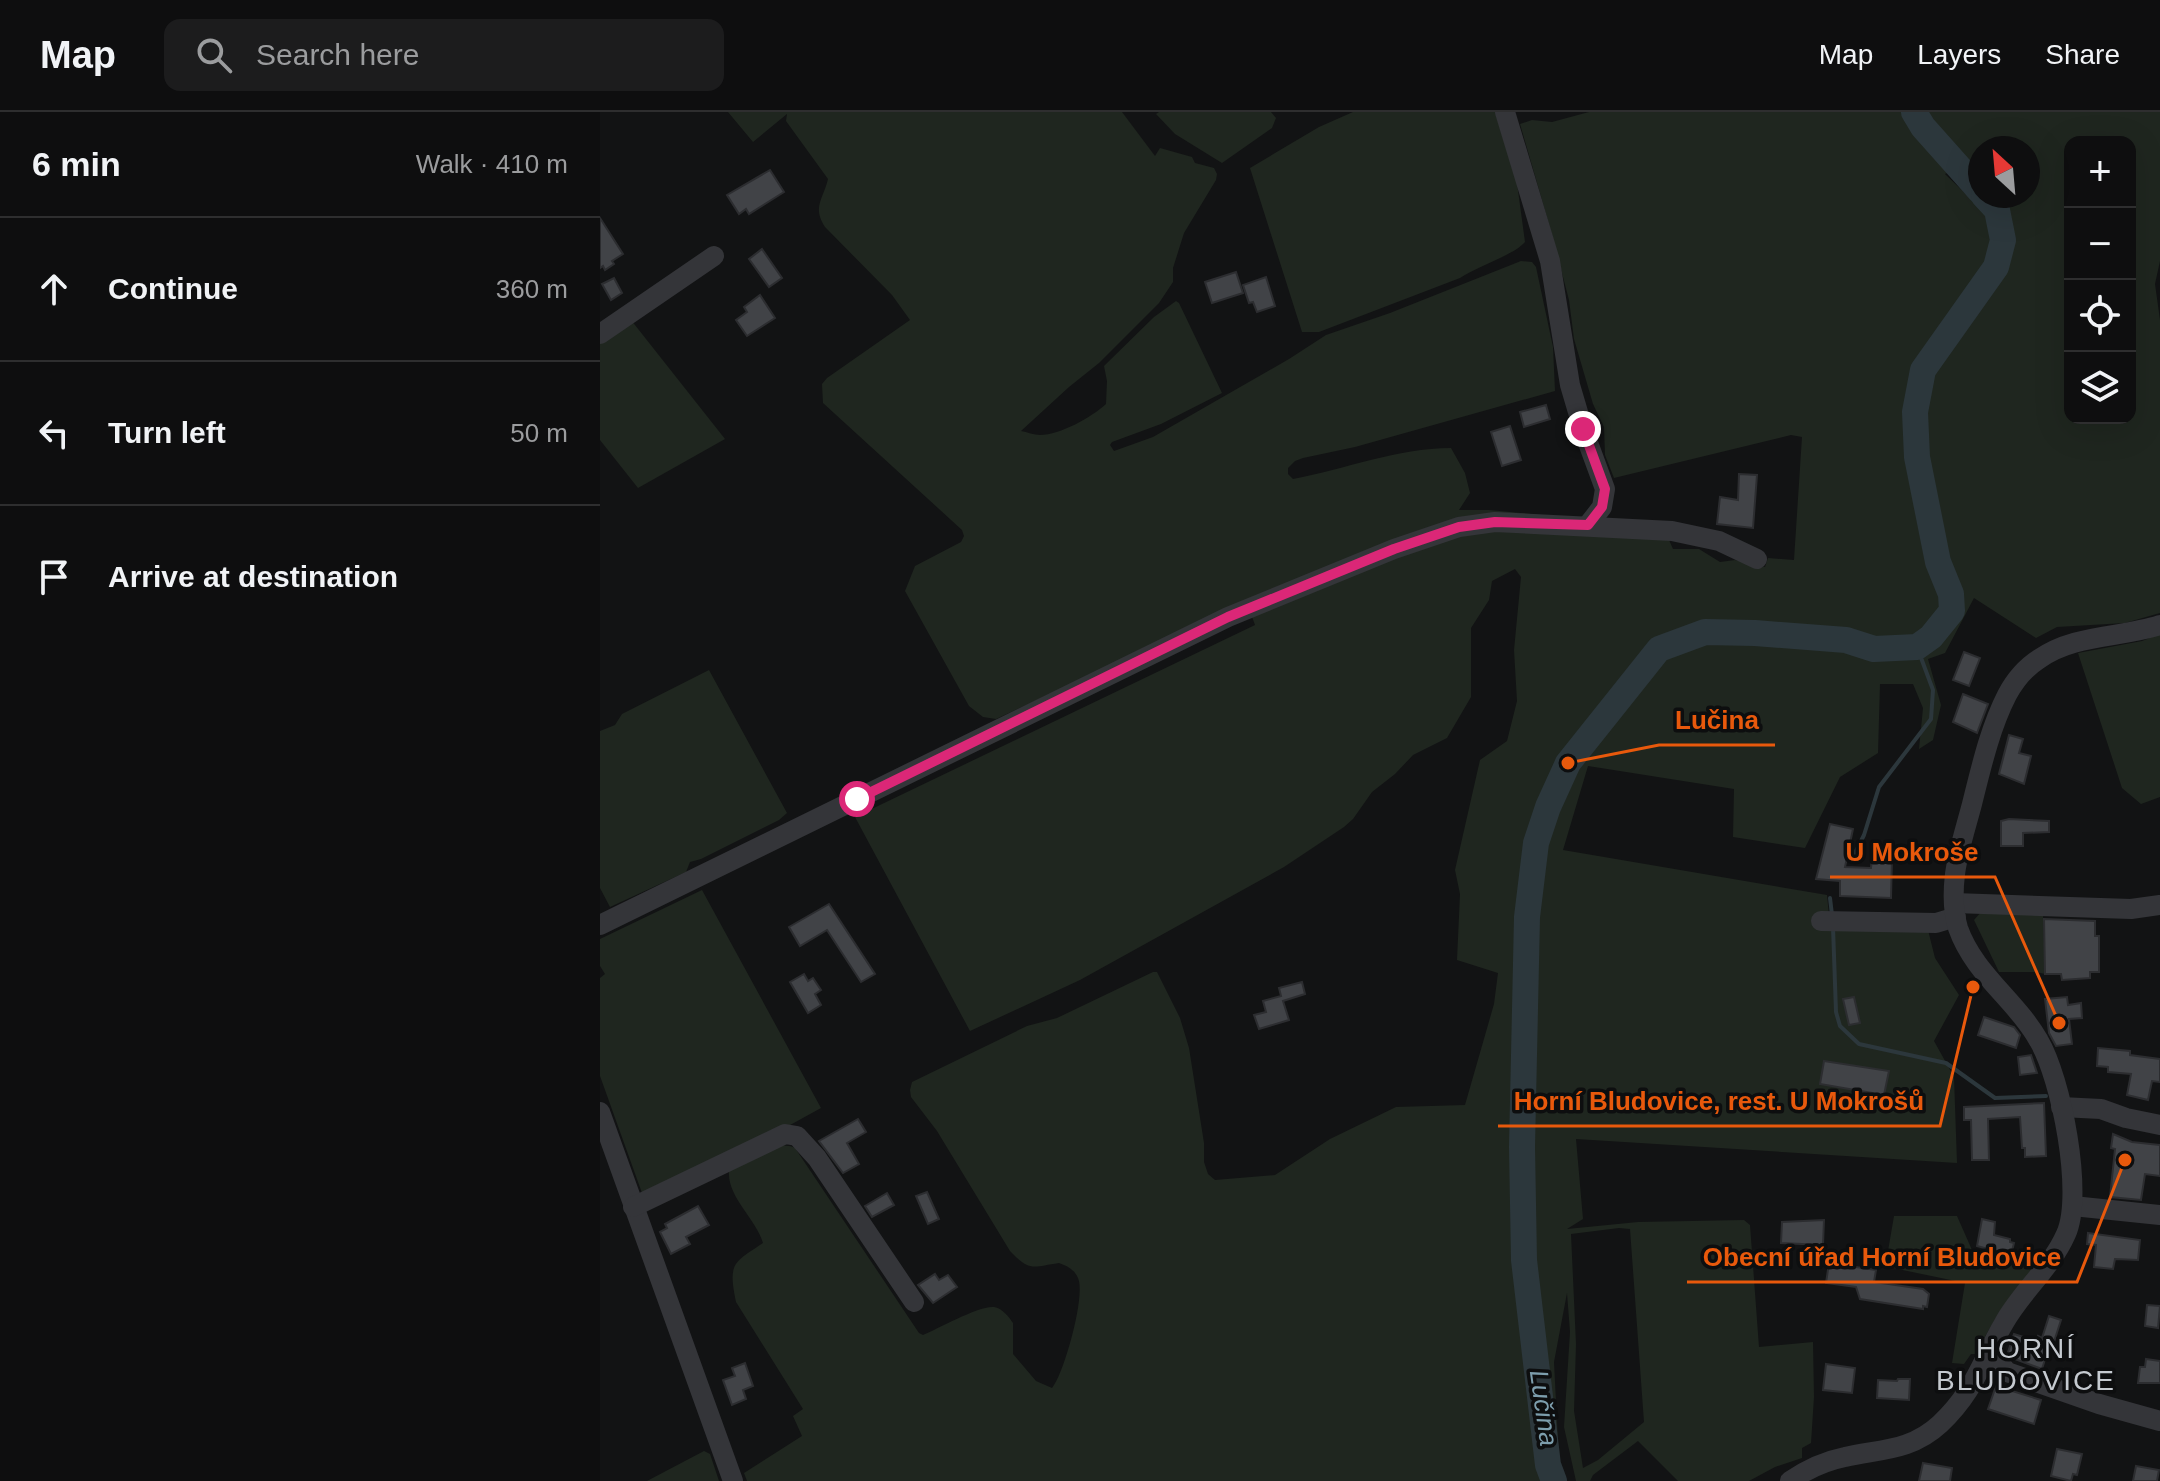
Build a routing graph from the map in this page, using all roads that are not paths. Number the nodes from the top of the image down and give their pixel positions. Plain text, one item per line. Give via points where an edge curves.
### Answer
1 (1505, 112) edge
2 (714, 256) dead end
3 (600, 334) edge
4 (1588, 525) junction
5 (1757, 559) dead end
6 (2160, 625) edge
7 (2160, 905) edge
8 (1955, 910) junction
9 (1830, 921) dead end
10 (600, 925) edge
11 (2061, 1107) junction
12 (600, 1112) edge
13 (2160, 1125) edge
14 (2073, 1206) junction
15 (633, 1207) junction
16 (2160, 1215) edge
17 (914, 1302) dead end
18 (1991, 1352) junction
19 (2160, 1421) edge
20 (733, 1481) edge
21 (1790, 1481) edge

1 - 4 street via 1550,261 1570,385 1605,489 1602,507
2 - 3 street
4 - 5 street via 1708,538
4 - 10 street via 1495,522 1459,527 1394,549 1228,617
6 - 8 street via 2061,646 2014,683 1985,755 1956,866
7 - 8 street
8 - 9 street via 1936,923
8 - 11 street via 1980,969 2038,1038
11 - 13 street via 2101,1109
11 - 14 street
12 - 15 street
14 - 16 street
14 - 18 street via 2058,1249 2008,1316
15 - 17 street via 785,1134 797,1136
15 - 20 street
18 - 19 street via 2007,1372
18 - 21 street via 1964,1398 1928,1434 1890,1451 1828,1461

